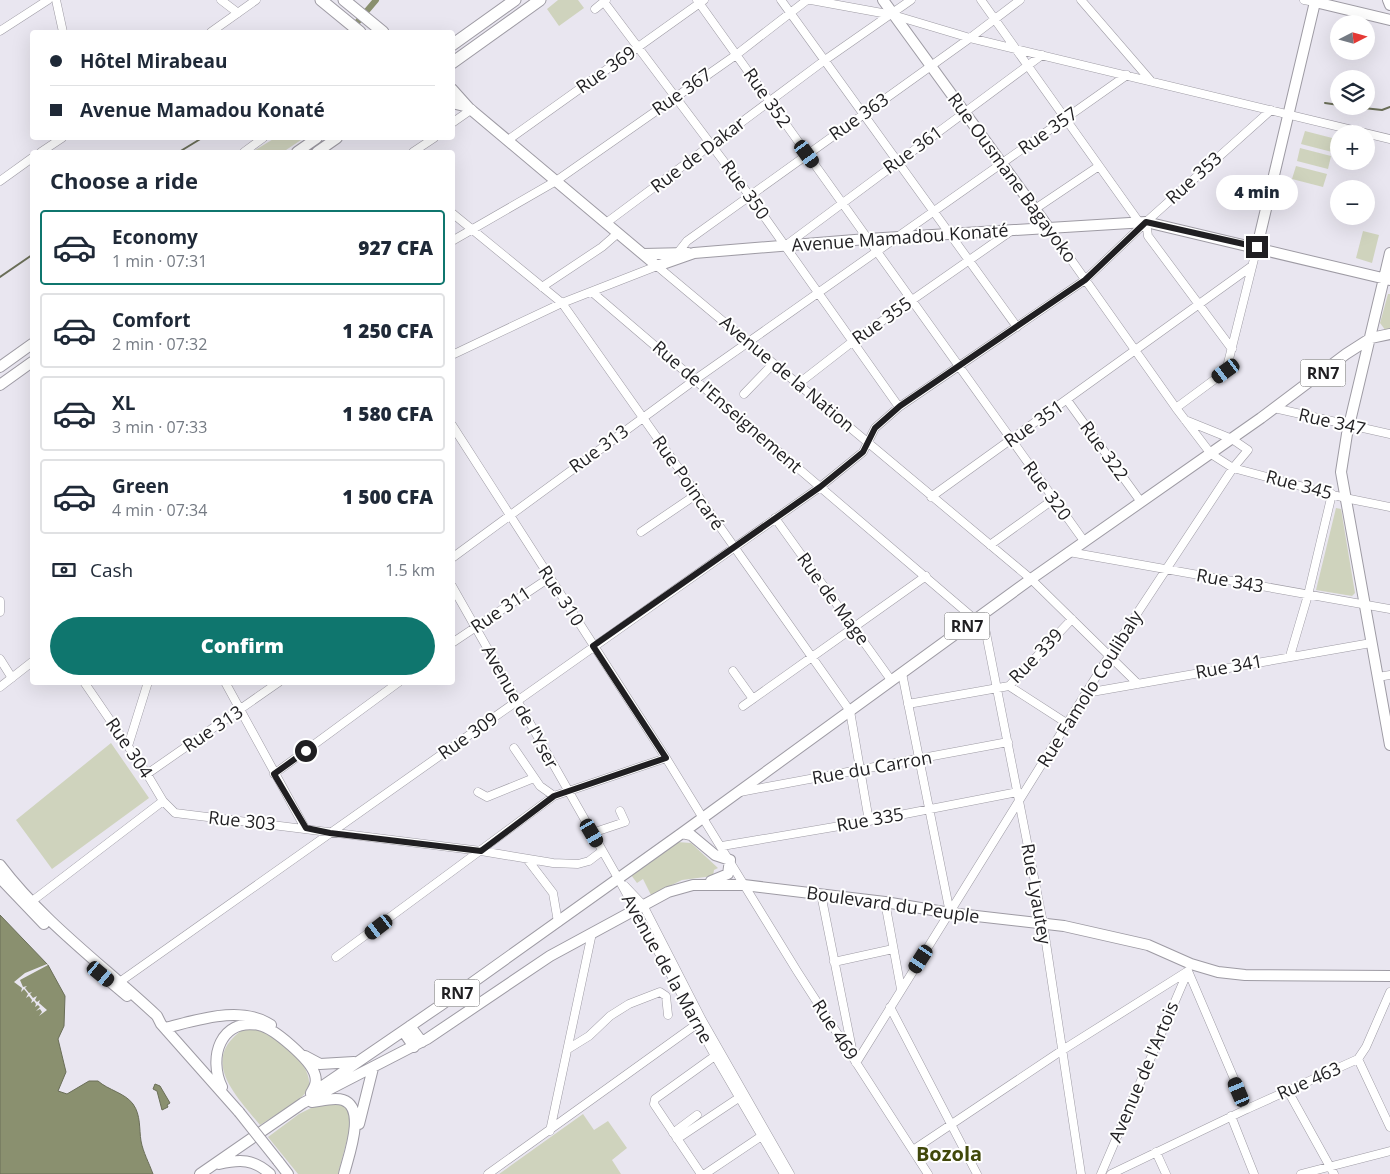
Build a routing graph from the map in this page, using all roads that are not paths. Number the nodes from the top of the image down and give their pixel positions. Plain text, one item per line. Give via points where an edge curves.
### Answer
1 (48, 0) edge
2 (56, 0) edge
3 (222, 0) edge
4 (256, 0) edge
5 (321, 0) edge
6 (344, 0) edge
7 (515, 0) edge
8 (540, 0) edge
9 (781, 0) edge
10 (807, 0) edge
11 (811, 0) edge
12 (883, 0) edge
13 (911, 0) edge
14 (981, 0) edge
15 (1020, 0) edge
16 (1081, 0) edge
17 (1304, 0) edge
18 (1388, 0) edge
19 (605, 1) edge
20 (700, 1) edge
21 (1315, 2) junction
22 (1390, 5) edge
23 (594, 9) dead end
24 (238, 13) junction
25 (790, 13) junction
26 (893, 15) junction
27 (994, 20) junction
28 (1390, 20) edge
29 (63, 30) edge
30 (214, 30) edge
31 (357, 30) edge
32 (380, 30) edge
33 (0, 31) edge
34 (970, 38) junction
35 (455, 43) edge
36 (639, 47) junction
37 (1016, 49) junction
38 (736, 55) junction
39 (1042, 55) junction
40 (825, 60) junction
41 (455, 61) edge
42 (1029, 66) junction
43 (930, 67) junction
44 (1127, 76) junction
45 (1151, 81) junction
46 (455, 92) edge
47 (676, 96) junction
48 (769, 102) junction
49 (455, 104) edge
50 (470, 108) junction
51 (1271, 110) junction
52 (964, 112) junction
53 (864, 114) junction
54 (1288, 114) junction
55 (1066, 118) junction
56 (455, 121) edge
57 (1390, 139) edge
58 (59, 140) edge
59 (261, 140) edge
60 (314, 140) edge
61 (334, 140) edge
62 (431, 140) edge
63 (508, 140) junction
64 (712, 144) junction
65 (44, 150) edge
66 (247, 150) edge
67 (299, 150) edge
68 (320, 150) edge
69 (416, 150) edge
70 (807, 154) junction
71 (30, 159) edge
72 (897, 161) junction
73 (1001, 164) junction
74 (1099, 166) junction
75 (0, 181) edge
76 (556, 181) junction
77 (750, 195) junction
78 (842, 203) junction
79 (1035, 209) junction
80 (933, 211) junction
81 (455, 216) edge
82 (1142, 222) junction
83 (606, 223) junction
84 (1048, 227) junction
85 (472, 230) junction
86 (1012, 231) junction
87 (618, 233) junction
88 (950, 235) junction
89 (894, 238) junction
90 (867, 239) junction
91 (455, 240) edge
92 (785, 246) junction
93 (1257, 247) junction
94 (876, 251) junction
95 (643, 254) junction
96 (675, 256) junction
97 (969, 260) junction
98 (1389, 260) edge
99 (657, 266) junction
100 (1252, 266) junction
101 (1085, 280) junction
102 (1388, 281) edge
103 (542, 287) junction
104 (592, 292) junction
105 (818, 293) junction
106 (911, 300) junction
107 (1199, 302) junction
108 (562, 304) junction
109 (1017, 327) junction
110 (1390, 334) edge
111 (1372, 338) junction
112 (852, 342) junction
113 (748, 343) junction
114 (30, 345) edge
115 (1232, 349) junction
116 (1135, 350) junction
117 (455, 354) edge
118 (30, 363) edge
119 (773, 364) junction
120 (0, 367) edge
121 (958, 368) junction
122 (696, 379) junction
123 (798, 384) junction
124 (0, 385) edge
125 (744, 394) dead end
126 (1067, 400) junction
127 (900, 406) junction
128 (1176, 408) junction
129 (1274, 408) junction
130 (642, 418) junction
131 (1186, 420) junction
132 (1348, 430) junction
133 (455, 431) edge
134 (1390, 434) edge
135 (1232, 439) junction
136 (1010, 440) junction
137 (868, 441) junction
138 (1211, 454) junction
139 (1233, 468) junction
140 (820, 487) junction
141 (696, 494) junction
142 (1332, 494) junction
143 (931, 497) junction
144 (1346, 498) junction
145 (1054, 499) junction
146 (1141, 502) junction
147 (1390, 507) edge
148 (509, 515) junction
149 (775, 518) junction
150 (641, 532) dead end
151 (1084, 541) junction
152 (990, 546) junction
153 (734, 547) junction
154 (1069, 552) junction
155 (455, 556) edge
156 (1165, 570) junction
157 (926, 576) junction
158 (549, 578) junction
159 (1031, 579) junction
160 (455, 591) edge
161 (1308, 595) junction
162 (0, 601) edge
163 (1366, 604) junction
164 (1390, 609) edge
165 (0, 612) edge
166 (977, 619) junction
167 (1072, 619) junction
168 (475, 626) junction
169 (854, 628) junction
170 (455, 641) edge
171 (1372, 642) junction
172 (593, 646) junction
173 (1109, 656) junction
174 (1290, 656) junction
175 (812, 658) junction
176 (0, 659) edge
177 (30, 664) edge
178 (733, 671) dead end
179 (902, 673) junction
180 (1390, 675) edge
181 (12, 678) junction
182 (1378, 678) junction
183 (891, 680) junction
184 (1138, 684) junction
185 (86, 685) edge
186 (147, 685) edge
187 (226, 685) edge
188 (275, 685) edge
189 (395, 685) edge
190 (1009, 686) junction
191 (0, 687) edge
192 (998, 688) junction
193 (1086, 693) junction
194 (753, 699) junction
195 (517, 701) junction
196 (908, 704) junction
197 (743, 706) dead end
198 (240, 711) junction
199 (850, 711) junction
200 (1388, 719) edge
201 (1068, 724) junction
202 (1008, 742) junction
203 (1390, 745) edge
204 (128, 746) junction
205 (514, 748) dead end
206 (666, 758) junction
207 (919, 759) junction
208 (860, 770) junction
209 (147, 774) junction
210 (274, 774) junction
211 (534, 778) junction
212 (567, 790) junction
213 (478, 792) dead end
214 (1018, 792) junction
215 (736, 793) junction
216 (554, 796) junction
217 (163, 801) junction
218 (1019, 801) junction
219 (929, 809) junction
220 (620, 811) dead end
221 (175, 813) joint
222 (703, 816) junction
223 (869, 821) junction
224 (306, 828) junction
225 (330, 833) junction
226 (592, 833) junction
227 (682, 833) junction
228 (722, 846) junction
229 (481, 851) junction
230 (602, 851) junction
231 (527, 859) junction
232 (730, 860) junction
233 (0, 865) edge
234 (0, 878) edge
235 (618, 878) junction
236 (702, 884) junction
237 (744, 885) junction
238 (821, 894) junction
239 (885, 902) junction
240 (28, 904) junction
241 (639, 908) junction
242 (950, 913) junction
243 (558, 922) junction
244 (1042, 923) junction
245 (592, 932) junction
246 (893, 949) junction
247 (336, 957) dead end
248 (834, 962) junction
249 (1188, 971) junction
250 (1390, 976) edge
251 (121, 981) junction
252 (901, 989) junction
253 (1390, 992) edge
254 (890, 1007) junction
255 (668, 1015) dead end
256 (700, 1022) junction
257 (163, 1026) junction
258 (407, 1028) junction
259 (418, 1045) junction
260 (568, 1050) junction
261 (1061, 1050) junction
262 (718, 1054) junction
263 (1358, 1059) junction
264 (855, 1061) junction
265 (355, 1062) junction
266 (373, 1068) junction
267 (1288, 1091) junction
268 (311, 1094) junction
269 (742, 1096) junction
270 (303, 1103) junction
271 (1247, 1109) junction
272 (239, 1112) junction
273 (697, 1115) dead end
274 (1231, 1116) junction
275 (951, 1125) junction
276 (1390, 1127) edge
277 (550, 1131) junction
278 (764, 1134) junction
279 (675, 1136) junction
280 (913, 1150) junction
281 (1390, 1150) edge
282 (1156, 1152) junction
283 (1330, 1165) junction
284 (204, 1172) edge
285 (270, 1174) edge
286 (288, 1174) edge
287 (344, 1174) edge
288 (348, 1174) edge
289 (488, 1174) edge
290 (701, 1174) edge
291 (705, 1174) edge
292 (784, 1174) edge
293 (790, 1174) edge
294 (928, 1174) edge
295 (977, 1174) edge
296 (1081, 1174) edge
297 (1101, 1174) edge
298 (1111, 1174) edge
299 (1166, 1174) edge
300 (1254, 1174) edge
301 (1301, 1174) edge
302 (1334, 1174) edge

1 - 33 street
2 - 29 street
3 - 24 street
4 - 24 street
5 - 31 highway
6 - 32 highway
7 - 35 highway
8 - 41 highway
9 - 25 street
10 - 25 street, Rue 367
11 - 26 street
12 - 26 main road, Rue Ousmane Bagayoko
13 - 26 street, Rue de Dakar
14 - 27 street
15 - 27 street, Rue 363
16 - 45 street
17 - 21 street
18 - 22 main road
19 - 23 street
19 - 36 street, Rue 350
20 - 36 street, Rue 369
20 - 38 street, Rue 352
21 - 28 main road
21 - 54 main road
24 - 30 street
25 - 38 street, Rue 367
25 - 40 street
26 - 34 street
26 - 40 street, Rue de Dakar
26 - 43 main road, Rue Ousmane Bagayoko
27 - 34 street, Rue 363
27 - 37 street
34 - 37 street
34 - 43 street, Rue 363
36 - 47 street, Rue 350
36 - 63 street, Rue 369
37 - 39 street
37 - 42 street
38 - 47 street, Rue 367
38 - 48 street, Rue 352
39 - 42 street, Rue 361
39 - 44 street
40 - 48 street, Rue de Dakar
40 - 53 street
42 - 52 street, Rue 361
42 - 55 street
43 - 52 main road, Rue Ousmane Bagayoko
43 - 53 street, Rue 363
44 - 45 street
44 - 55 street, Rue 357
45 - 51 street
46 - 50 main road
47 - 64 street, Rue 350
47 - 76 street, Rue 367
48 - 64 street, Rue de Dakar
48 - 70 street, Rue 352
49 - 50 main road
50 - 56 street
50 - 63 main road
51 - 54 street
51 - 82 street, Rue 353
52 - 72 street, Rue 361
52 - 73 main road, Rue Ousmane Bagayoko
53 - 70 street, Rue 363
53 - 72 street
54 - 57 street
54 - 93 main road
55 - 73 street, Rue 357
55 - 74 street
58 - 65 street
59 - 66 street
60 - 67 main road
61 - 68 main road
62 - 69 street
63 - 76 main road
64 - 77 street, Rue 350
64 - 83 street, Rue de Dakar
70 - 77 street, Rue 363
70 - 78 street, Rue 352
71 - 75 street
72 - 78 street, Rue 361
72 - 80 street
73 - 79 main road, Rue Ousmane Bagayoko
73 - 80 street, Rue 357
74 - 79 street
74 - 82 street
76 - 83 main road
76 - 85 street, Rue 367
77 - 92 street, Rue 350
77 - 96 street, Rue 363 via 687,241
78 - 90 street, Rue 352
78 - 92 street, Rue 361
79 - 84 main road, Rue Ousmane Bagayoko
80 - 88 street
80 - 89 street, Rue 357
81 - 85 street, Rue Poincaré
82 - 84 main road, Avenue Mamadou Konaté
82 - 93 main road, Avenue Mamadou Konaté
82 - 101 street, Rue 353
82 - 107 street via 1148,236
83 - 87 main road
84 - 86 main road, Avenue Mamadou Konaté
84 - 101 street, Rue Ousmane Bagayoko
85 - 91 street, Rue 367
85 - 103 street, Rue Poincaré
86 - 88 main road, Avenue Mamadou Konaté
86 - 97 street, Rue 355
87 - 95 main road
87 - 103 street
88 - 89 main road, Avenue Mamadou Konaté
88 - 97 street
89 - 90 main road, Avenue Mamadou Konaté
89 - 94 street, Rue 357
90 - 92 main road, Avenue Mamadou Konaté
90 - 94 street, Rue 352
92 - 96 main road, Avenue Mamadou Konaté
92 - 105 street, Rue 350
93 - 100 street
93 - 102 main road, Avenue Mamadou Konaté
94 - 105 street, Rue 357
94 - 106 street, Rue 352
95 - 96 main road, Avenue Mamadou Konaté
95 - 99 main road
96 - 99 main road
97 - 106 street, Rue 355
97 - 109 street
98 - 102 main road
99 - 104 street
99 - 113 street, Avenue de la Nation
100 - 107 street, Rue 351
100 - 115 street
101 - 109 street, Rue 353
101 - 116 street, Rue Ousmane Bagayoko
102 - 111 main road via 1381,292
103 - 108 street, Rue Poincaré
104 - 108 street
104 - 122 street, Rue de l'Enseignement
105 - 112 street, Rue 350
105 - 113 street, Rue 357
106 - 112 street, Rue 355
106 - 121 street, Rue 352
107 - 115 street
107 - 116 street, Rue 351
108 - 117 street
108 - 130 street, Rue Poincaré
109 - 121 street, Rue 353
110 - 111 main road
111 - 129 main road, RN7
111 - 132 main road
112 - 123 street, Rue 355
112 - 127 street, Rue 350
113 - 119 street, Avenue de la Nation
113 - 122 street, Rue 313
114 - 120 main road
115 - 128 street via 1226,371
116 - 126 street, Rue 351
116 - 128 street, Rue Ousmane Bagayoko
118 - 124 main road
119 - 123 street, Avenue de la Nation
119 - 125 street
121 - 127 street, Rue 353
121 - 136 street, Rue 320
122 - 130 street, Rue 313
122 - 140 street, Rue de l'Enseignement
123 - 137 street, Avenue de la Nation
126 - 136 street, Rue 351
126 - 146 street, Rue 322
127 - 137 street, Rue 353 via 875,428
128 - 131 street, Rue Ousmane Bagayoko
129 - 132 street, Rue 347
129 - 135 main road, RN7
130 - 141 street, Rue Poincaré
130 - 148 street, Rue 313
131 - 135 street
131 - 138 street, Rue Ousmane Bagayoko
132 - 134 street, Rue 347
132 - 144 main road via 1341,472
133 - 148 street, Rue 310
135 - 138 main road, RN7
135 - 139 street, Rue Famolo Coulibaly via 1248,450
136 - 143 street, Rue 351
136 - 145 street, Rue 320
137 - 140 street, Rue 309 via 863,452
137 - 143 street, Avenue de la Nation
138 - 139 street, Rue 345
138 - 146 main road, RN7
139 - 142 street, Rue 345
139 - 156 street, Rue Famolo Coulibaly
140 - 149 street, Rue 309
140 - 157 street, Rue de l'Enseignement
141 - 150 street
141 - 153 street, Rue Poincaré
142 - 144 street, Rue 345
142 - 161 street
143 - 152 street, Avenue de la Nation
144 - 147 street, Rue 345
144 - 163 main road
145 - 151 street, Rue 320
145 - 152 street
146 - 151 main road, RN7
148 - 155 street, Rue 313
148 - 158 street, Rue 310
149 - 153 street, Rue 309
149 - 169 street, Rue de Mage
151 - 154 main road, RN7
152 - 159 street, Avenue de la Nation
153 - 172 street, Rue 309
153 - 175 street, Rue Poincaré
154 - 156 street, Rue 343
154 - 159 main road, RN7
156 - 161 street, Rue 343
156 - 173 street, Rue Famolo Coulibaly
157 - 166 street, Rue de l'Enseignement
157 - 169 street
158 - 168 street, Rue 311
158 - 172 street, Rue 310
159 - 166 main road, RN7
159 - 167 street, Avenue de la Nation
160 - 168 street, Avenue de l'Yser
161 - 163 street, Rue 343
161 - 174 street
162 - 165 street
163 - 164 street, Rue 343
163 - 171 main road
166 - 179 main road, RN7
166 - 192 street, Rue Lyautey via 987,631
167 - 173 street, Avenue de la Nation
167 - 190 street, Rue 339
168 - 170 street, Rue 311
168 - 195 street, Avenue de l'Yser
169 - 175 street
169 - 183 street, Rue de Mage
171 - 174 street, Rue 341
171 - 182 main road
172 - 195 street, Rue 309
172 - 206 street, Rue 310
173 - 184 street, Avenue de la Nation
173 - 193 street, Rue Famolo Coulibaly
174 - 184 street, Rue 341
175 - 194 street
175 - 199 street, Rue Poincaré
176 - 181 street
177 - 181 street
178 - 194 street
179 - 183 main road, RN7
179 - 196 street
180 - 182 street
181 - 191 street
182 - 200 main road
183 - 199 main road, RN7
184 - 193 street, Rue 341
185 - 204 street, Rue 304
186 - 204 street
187 - 198 street
188 - 198 street, Rue 313
189 - 210 street
190 - 192 street, Rue 339
190 - 201 street
192 - 196 street, Rue 339
192 - 202 street, Rue Lyautey
193 - 201 street, Rue Famolo Coulibaly
194 - 197 street
195 - 212 street, Avenue de l'Yser
195 - 225 street, Rue 309
196 - 207 street
198 - 209 street, Rue 313
198 - 210 street
199 - 208 street, Rue Poincaré
199 - 215 main road, RN7
200 - 203 main road
201 - 218 street, Rue Famolo Coulibaly
202 - 207 street, Rue du Carron
202 - 214 street, Rue Lyautey
204 - 209 street, Rue 304
205 - 211 street
206 - 212 street
206 - 222 street, Rue 310
207 - 208 street, Rue du Carron
207 - 219 street
208 - 215 street, Rue du Carron
208 - 223 street, Rue Poincaré
209 - 217 street, Rue 304
210 - 224 street
211 - 213 street via 487,797
211 - 216 street
212 - 216 street
212 - 226 street, Avenue de l'Yser
214 - 218 street, Rue Lyautey
214 - 219 street, Rue 335
215 - 222 main road, RN7
216 - 229 street
217 - 221 street, Rue 304
217 - 240 street
218 - 242 street, Rue Famolo Coulibaly
218 - 244 street, Rue Lyautey
219 - 223 street, Rue 335
219 - 242 street
220 - 226 street via 625,822
221 - 224 street, Rue 303
222 - 227 main road, RN7
222 - 228 street, Rue 310
223 - 228 street, Rue 335
224 - 225 street, Rue 303
225 - 229 street, Rue 303
225 - 251 street, Rue 309
226 - 230 street, Avenue de l'Yser
227 - 232 main road via 691,835 715,855
227 - 235 main road, RN7
228 - 232 street, Rue 469
229 - 231 street, Rue 303
229 - 247 street
230 - 231 street, Rue 303 via 589,861 578,864
230 - 235 street, Avenue de l'Yser
231 - 243 street via 553,893
232 - 236 main road via 728,874
232 - 237 street, Rue 469
233 - 240 main road
234 - 240 main road
235 - 241 street, Avenue de la Marne
235 - 243 main road, RN7
236 - 237 main road, Boulevard du Peuple
236 - 241 main road via 668,892
237 - 238 main road, Boulevard du Peuple
237 - 264 street, Rue 469
238 - 239 main road, Boulevard du Peuple
238 - 248 street
239 - 242 main road, Boulevard du Peuple
239 - 246 street
240 - 251 main road
240 - 257 main road via 57,937
241 - 245 main road
241 - 256 street, Avenue de la Marne
242 - 244 main road, Boulevard du Peuple
242 - 252 street, Rue Famolo Coulibaly
243 - 258 main road, RN7
244 - 250 main road, Boulevard du Peuple via 1148,945 1218,972
244 - 261 street, Rue Lyautey
245 - 259 main road via 524,972
245 - 260 street
246 - 248 street
246 - 252 street
248 - 264 street
249 - 261 street
249 - 271 street
249 - 297 street, Avenue de l'Artois
251 - 257 main road
252 - 254 street, Rue Famolo Coulibaly
253 - 263 street, Rue 463
254 - 264 street, Rue Famolo Coulibaly
254 - 275 street
255 - 260 street via 666,996 660,992 629,1004
256 - 262 street, Avenue de la Marne
256 - 277 street
257 - 265 main road via 232,1014 250,1015 277,1029 314,1062
257 - 272 main road
258 - 259 main road
258 - 265 main road, RN7
259 - 266 main road
260 - 277 street
261 - 275 street
261 - 296 street, Rue Lyautey
262 - 269 street, Avenue de la Marne
262 - 279 street via 655,1099 654,1108
263 - 267 street, Rue 463
263 - 276 street
264 - 280 street, Rue 469
265 - 268 main road, RN7
266 - 270 main road
266 - 288 main road
267 - 271 street, Rue 463
267 - 283 street
268 - 270 main road, RN7
268 - 272 main road via 316,1076 310,1065 272,1031 260,1025 245,1024 224,1036 216,1056 217,1077
269 - 278 street, Avenue de la Marne
269 - 279 street
270 - 284 main road, RN7
270 - 287 main road via 333,1099 349,1103 356,1120
271 - 274 street, Rue 463
272 - 286 main road, bridge
273 - 279 street
274 - 282 street, Rue 463
274 - 300 street
275 - 280 street
275 - 295 street
277 - 289 street
278 - 291 street
278 - 292 street, Avenue de la Marne
278 - 293 street, Avenue de la Marne
279 - 290 street
280 - 294 street, Rue 469
281 - 283 street
282 - 298 street, Rue 463
282 - 299 street
283 - 301 street
283 - 302 street
284 - 285 main road via 229,1162 249,1160

